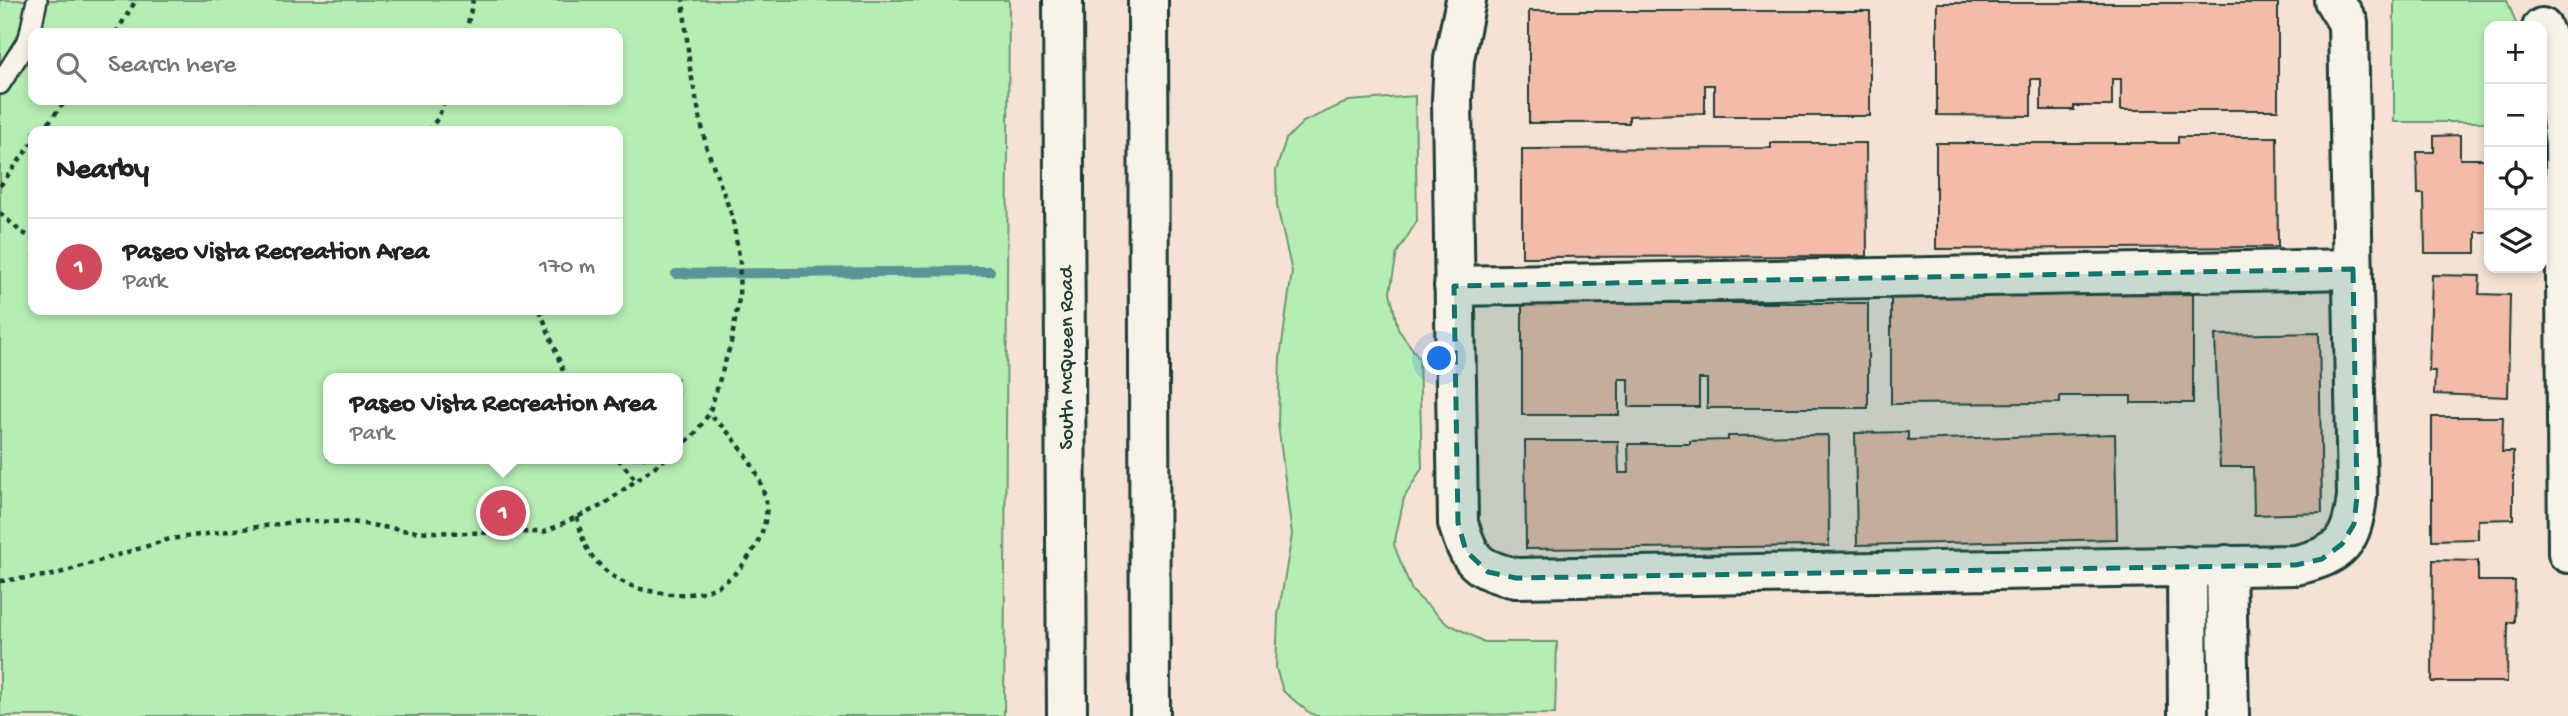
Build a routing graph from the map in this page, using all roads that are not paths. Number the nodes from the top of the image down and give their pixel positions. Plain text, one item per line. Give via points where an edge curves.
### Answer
1 (37, 0) edge
2 (1063, 0) edge
3 (1149, 0) edge
4 (1466, 0) edge
5 (2334, 0) edge
6 (2531, 0) edge
7 (2539, 21) edge
8 (31, 28) edge
9 (28, 40) edge
10 (2547, 41) edge
11 (0, 84) edge
12 (2353, 269) junction
13 (1454, 286) junction
14 (2568, 553) edge
15 (2226, 565) junction
16 (2187, 566) junction
17 (2188, 711) edge
18 (2229, 711) edge
19 (1067, 716) edge
20 (1150, 716) edge

1 - 8 lane
2 - 19 street, South McQueen Road
3 - 20 street
4 - 13 street via 1454,59 1452,100
5 - 12 street via 2347,23
6 - 7 street
9 - 11 lane
10 - 14 street via 2555,60 2565,144
12 - 13 street
12 - 15 street via 2354,524 2342,544 2322,559 2296,565
13 - 16 street via 1458,523 1466,551 1488,572 1516,578
15 - 16 street
15 - 18 street
16 - 17 street
17 - 18 street

